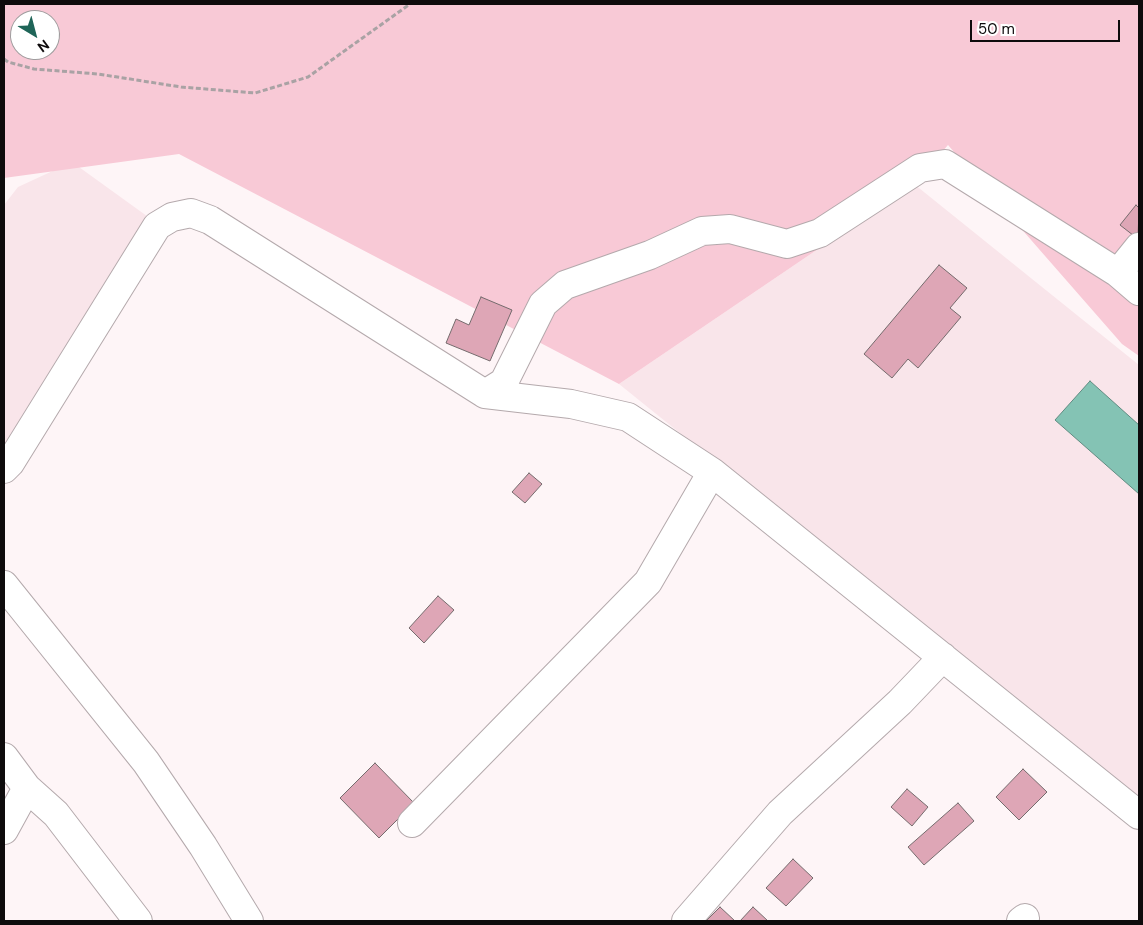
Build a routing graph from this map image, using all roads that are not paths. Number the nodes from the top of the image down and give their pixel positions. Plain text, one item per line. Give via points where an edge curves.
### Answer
1 (1139, 248) edge
2 (1118, 273) junction
3 (1139, 291) edge
4 (485, 394) junction
5 (4, 470) edge
6 (712, 472) junction
7 (4, 585) edge
8 (943, 657) junction
9 (4, 757) edge
10 (27, 788) junction
11 (1139, 814) edge
12 (412, 823) dead end
13 (4, 830) edge
14 (138, 921) edge
15 (249, 921) edge
16 (686, 921) edge

1 - 2 street
2 - 3 street
2 - 4 street via 945,164 920,168 820,234 787,244 730,229 702,231 650,255 565,285 543,304 504,382
4 - 5 street via 210,220 191,213 172,217 157,226
4 - 6 street via 571,404 628,417
6 - 8 street
6 - 12 street via 648,582
7 - 15 street via 146,762
8 - 11 street
8 - 16 street via 900,702 780,813
9 - 10 street
10 - 13 street
10 - 14 street via 56,814

